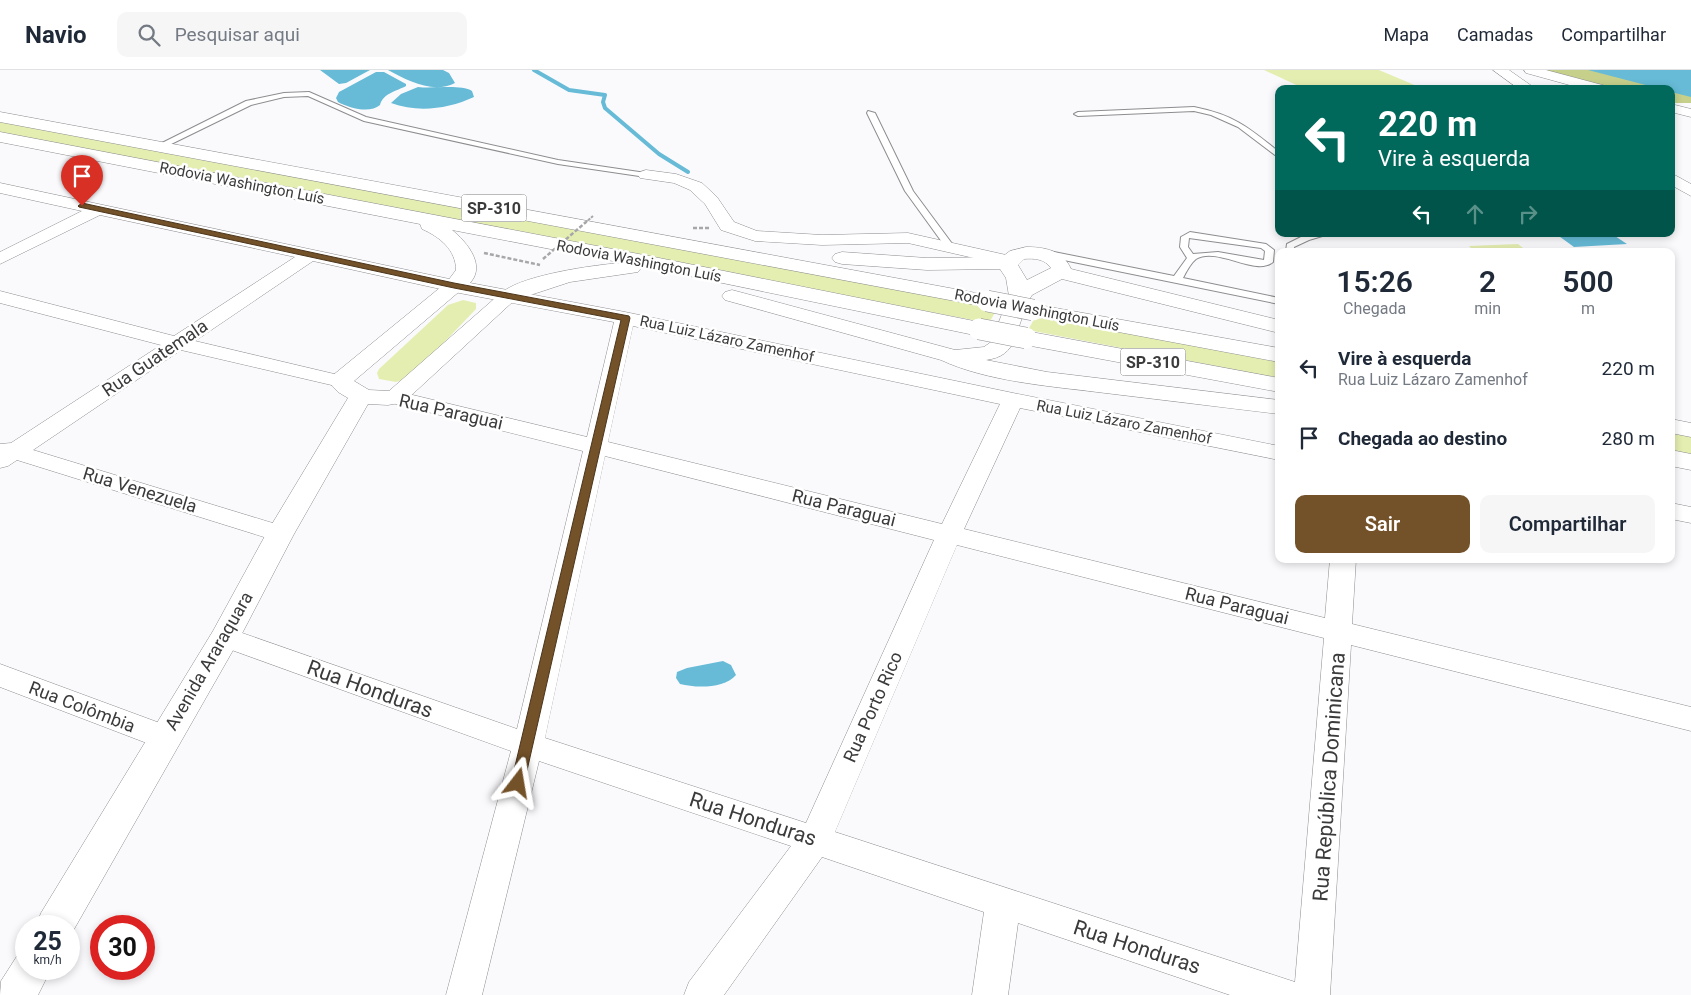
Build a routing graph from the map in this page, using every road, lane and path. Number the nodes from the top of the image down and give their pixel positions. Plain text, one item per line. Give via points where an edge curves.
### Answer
1 (1500, 70) edge
2 (1531, 70) edge
3 (1523, 85) edge
4 (1586, 85) edge
5 (1675, 109) edge
6 (871, 113) dead end
7 (1691, 113) edge
8 (1078, 114) dead end
9 (0, 117) edge
10 (0, 137) edge
11 (160, 146) junction
12 (1275, 153) edge
13 (646, 175) joint
14 (1675, 178) edge
15 (1675, 180) edge
16 (1691, 182) edge
17 (0, 188) edge
18 (1691, 191) edge
19 (98, 209) junction
20 (372, 209) junction
21 (593, 216) dead end
22 (608, 229) junction
23 (1311, 237) edge
24 (950, 247) junction
25 (1290, 248) edge
26 (477, 252) dead end
27 (1034, 253) junction
28 (310, 255) junction
29 (542, 258) dead end
30 (1192, 258) junction
31 (0, 259) edge
32 (649, 262) junction
33 (1008, 262) junction
34 (1095, 263) junction
35 (540, 264) dead end
36 (1059, 271) junction
37 (1177, 279) junction
38 (454, 286) junction
39 (509, 296) junction
40 (0, 297) edge
41 (1275, 301) edge
42 (1026, 303) junction
43 (626, 318) junction
44 (1275, 326) edge
45 (178, 343) junction
46 (1001, 346) junction
47 (1275, 354) edge
48 (948, 355) junction
49 (1048, 379) junction
50 (1275, 384) edge
51 (350, 388) junction
52 (396, 397) junction
53 (1013, 400) junction
54 (1275, 407) edge
55 (596, 447) junction
56 (1275, 452) edge
57 (5, 453) edge
58 (1675, 512) edge
59 (1691, 515) edge
60 (280, 534) junction
61 (948, 535) junction
62 (1343, 563) edge
63 (1339, 631) junction
64 (225, 638) junction
65 (0, 675) edge
66 (1691, 719) edge
67 (165, 738) junction
68 (528, 745) junction
69 (815, 840) junction
70 (1003, 903) junction
71 (61, 915) edge
72 (24, 980) edge
73 (15, 995) edge
74 (464, 995) edge
75 (702, 995) edge
76 (990, 995) edge
77 (1284, 995) edge
78 (1312, 995) edge

1 - 3 street
2 - 4 street
5 - 7 street
6 - 24 lane via 909,191
8 - 12 lane via 1194,109 1241,125
9 - 11 main road, Rodovia Washington Luís / SP-310
10 - 20 main road, Rodovia Washington Luís / SP-310
11 - 13 lane via 249,103 284,95 309,94 364,119 558,162
11 - 22 main road, Rodovia Washington Luís / SP-310
13 - 24 street via 676,177 700,187 727,226 755,236 822,240 908,238
14 - 16 street
15 - 18 street
17 - 19 street, Rua Luiz Lázaro Zamenhof
19 - 28 street, Rua Luiz Lázaro Zamenhof
19 - 31 street
20 - 32 main road, Rodovia Washington Luís / SP-310
20 - 38 main road, Avenida Araraquara via 433,226 455,241 467,267 464,278
21 - 29 path, bridge
22 - 33 main road via 765,253 927,264
22 - 42 main road, Rodovia Washington Luís / SP-310, bridge via 987,301
23 - 25 lane
24 - 33 street
26 - 35 path
27 - 33 main road via 1018,255
27 - 34 lane
27 - 36 main road via 1057,260
28 - 38 street, Rua Luiz Lázaro Zamenhof
28 - 45 street, Rua Guatemala
30 - 30 lane via 1216,254 1263,264 1268,262 1270,250 1263,246 1190,235 1185,237 1184,247
30 - 37 lane
32 - 39 main road via 568,276
32 - 48 main road via 662,274 678,281
32 - 50 main road, Rodovia Washington Luís / SP-310, bridge
33 - 42 main road
34 - 36 lane
34 - 37 lane
36 - 42 main road via 1032,284
36 - 44 main road
37 - 41 lane
38 - 39 street, Rua Luiz Lázaro Zamenhof
38 - 51 main road, Avenida Araraquara
39 - 43 street, Rua Luiz Lázaro Zamenhof
39 - 52 main road
40 - 45 street, Rua Paraguai
42 - 46 main road
42 - 47 main road, Rodovia Washington Luís / SP-310
43 - 53 street, Rua Luiz Lázaro Zamenhof
43 - 55 street
45 - 51 street, Rua Paraguai
45 - 57 street, Rua Guatemala
46 - 48 main road via 989,354
46 - 49 main road via 1019,366
48 - 49 main road via 990,368
49 - 54 main road
51 - 52 main road, Rua Paraguai via 379,399
51 - 60 main road, Avenida Araraquara
52 - 55 street, Rua Paraguai
53 - 56 street, Rua Luiz Lázaro Zamenhof
53 - 61 street, Rua Porto Rico
55 - 61 street, Rua Paraguai
55 - 68 street
57 - 60 street, Rua Venezuela
58 - 59 street
60 - 64 main road, Avenida Araraquara
61 - 63 street, Rua Paraguai
61 - 69 street, Rua Porto Rico
62 - 63 street, Rua República Dominicana
63 - 66 street, Rua Paraguai
63 - 78 street, Rua República Dominicana
64 - 67 main road, Avenida Araraquara
64 - 68 street, Rua Honduras
65 - 67 street, Rua Colômbia
67 - 71 main road, Avenida Araraquara
68 - 69 street, Rua Honduras
68 - 74 street
69 - 70 street, Rua Honduras
69 - 75 street, Rua Porto Rico
70 - 76 street
70 - 77 street, Rua Honduras
72 - 73 main road

